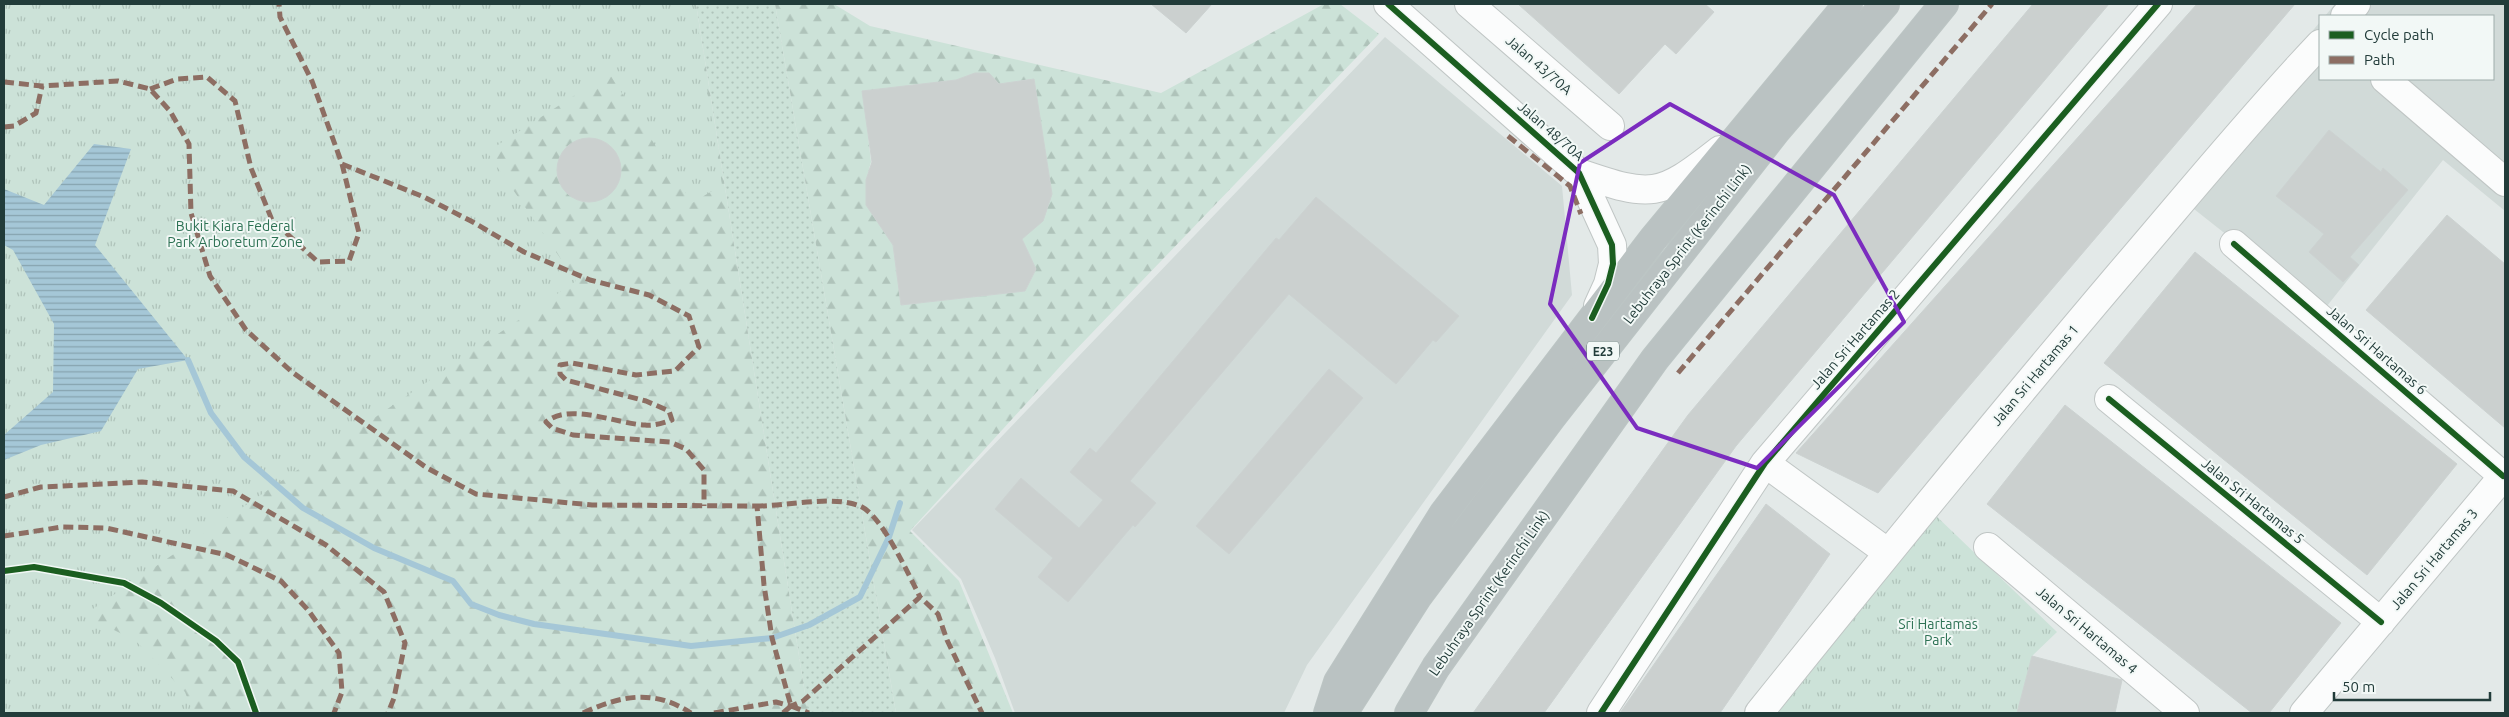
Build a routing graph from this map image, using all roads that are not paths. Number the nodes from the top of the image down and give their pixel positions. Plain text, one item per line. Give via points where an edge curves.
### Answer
1 (1388, 4) edge
2 (1469, 4) edge
3 (1848, 4) edge
4 (1885, 4) edge
5 (1944, 4) edge
6 (1962, 4) edge
7 (2158, 4) edge
8 (2356, 4) edge
9 (2346, 15) edge
10 (2319, 45) edge
11 (2387, 80) edge
12 (1610, 126) dead end
13 (1735, 139) junction
14 (1579, 173) junction
15 (2505, 182) edge
16 (2234, 244) dead end
17 (1744, 251) junction
18 (1592, 318) junction
19 (2109, 399) dead end
20 (1765, 463) junction
21 (2504, 475) edge
22 (1988, 547) dead end
23 (1887, 552) junction
24 (2381, 622) junction
25 (1328, 713) edge
26 (1343, 713) edge
27 (1408, 713) edge
28 (1601, 713) edge
29 (1759, 713) edge
30 (2185, 713) edge
31 (2304, 713) edge

1 - 14 street, Jalan 48/70A
2 - 12 street, Jalan 43/70A
3 - 13 highway
4 - 26 highway, Lebuhraya Sprint (Kerinchi Link) / E23 via 1776,131 1550,418 1418,596
5 - 17 highway, Lebuhraya Sprint (Kerinchi Link)
6 - 17 highway
7 - 20 street, Jalan Sri Hartamas 2
8 - 9 street
10 - 23 street, Jalan Sri Hartamas 1 via 2206,172
11 - 15 street
13 - 14 street, Jalan 48/70A via 1698,168 1656,190 1636,190
13 - 18 highway
14 - 18 street, Jalan 48/70A via 1612,245 1613,264 1608,284
16 - 21 street, Jalan Sri Hartamas 6
17 - 27 highway, Lebuhraya Sprint (Kerinchi Link) via 1626,398 1436,667
18 - 25 highway via 1444,513 1338,682
19 - 24 street, Jalan Sri Hartamas 5
20 - 23 street
20 - 28 street, Jalan Sri Hartamas 2
21 - 24 street, Jalan Sri Hartamas 3
22 - 30 street, Jalan Sri Hartamas 4
23 - 29 street, Jalan Sri Hartamas 1
24 - 31 street, Jalan Sri Hartamas 3

